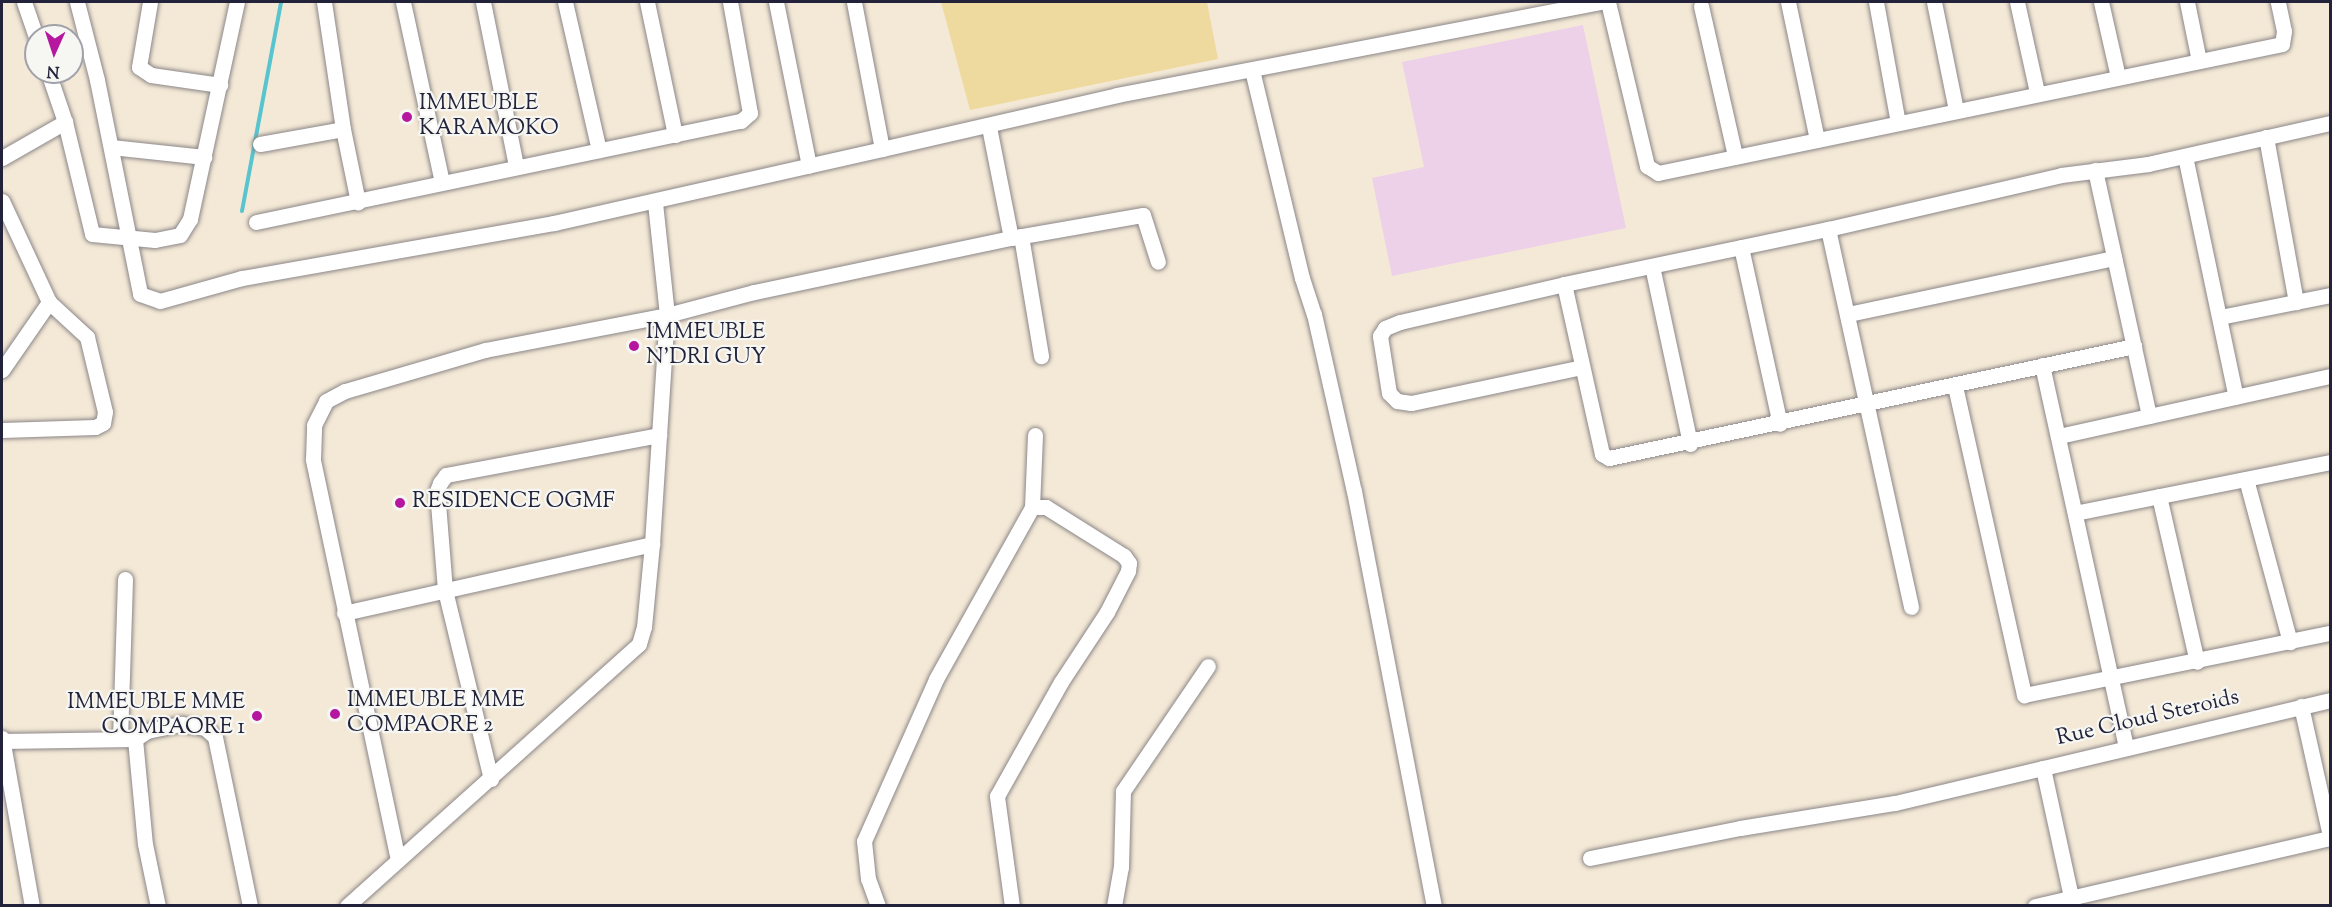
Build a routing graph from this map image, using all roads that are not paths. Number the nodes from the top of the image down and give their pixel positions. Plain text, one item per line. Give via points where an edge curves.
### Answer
1 (24, 2) edge
2 (77, 2) edge
3 (145, 2) edge
4 (150, 2) edge
5 (237, 2) edge
6 (324, 2) edge
7 (403, 2) edge
8 (483, 2) edge
9 (565, 2) edge
10 (647, 2) edge
11 (730, 2) edge
12 (776, 2) edge
13 (854, 2) edge
14 (1600, 2) edge
15 (1608, 2) edge
16 (1788, 2) edge
17 (1876, 2) edge
18 (1934, 2) edge
19 (2017, 2) edge
20 (2101, 2) edge
21 (2187, 2) edge
22 (2278, 2) edge
23 (1578, 4) edge
24 (1701, 6) dead end
25 (32, 24) edge
26 (2199, 61) junction
27 (1252, 70) junction
28 (2118, 76) junction
29 (52, 84) edge
30 (220, 85) junction
31 (2037, 92) junction
32 (1956, 110) junction
33 (65, 122) junction
34 (1898, 123) junction
35 (2331, 123) edge
36 (989, 127) junction
37 (342, 129) junction
38 (675, 135) junction
39 (2266, 137) junction
40 (1817, 140) junction
41 (260, 144) dead end
42 (111, 147) junction
43 (882, 149) junction
44 (599, 150) junction
45 (1736, 156) junction
46 (2185, 156) junction
47 (2, 158) edge
48 (204, 158) junction
49 (516, 166) junction
50 (809, 166) junction
51 (2094, 170) junction
52 (442, 182) junction
53 (2, 201) edge
54 (358, 202) junction
55 (655, 202) junction
56 (256, 222) dead end
57 (1828, 230) junction
58 (1016, 237) junction
59 (127, 238) junction
60 (1741, 247) junction
61 (2114, 258) junction
62 (1158, 262) dead end
63 (1652, 266) junction
64 (1564, 284) junction
65 (2331, 295) edge
66 (49, 302) junction
67 (2296, 302) junction
68 (1848, 314) junction
69 (667, 315) junction
70 (2220, 317) junction
71 (2133, 346) junction
72 (1041, 356) dead end
73 (2043, 365) junction
74 (1582, 367) junction
75 (2, 370) edge
76 (2331, 376) edge
77 (1955, 386) junction
78 (2236, 397) junction
79 (1866, 405) junction
80 (2149, 416) junction
81 (1780, 424) junction
82 (2, 430) edge
83 (659, 435) junction
84 (1035, 435) dead end
85 (2059, 436) junction
86 (1690, 444) junction
87 (2331, 462) edge
88 (2246, 479) junction
89 (2159, 496) junction
90 (1032, 507) junction
91 (2075, 513) junction
92 (652, 544) junction
93 (125, 579) dead end
94 (445, 590) junction
95 (1911, 607) dead end
96 (344, 613) junction
97 (2331, 633) edge
98 (2290, 642) junction
99 (2197, 662) junction
100 (1208, 666) dead end
101 (2109, 680) junction
102 (2331, 700) edge
103 (2301, 706) junction
104 (127, 739) junction
105 (2, 740) edge
106 (2126, 748) junction
107 (2043, 768) junction
108 (491, 779) junction
109 (2331, 837) edge
110 (1590, 858) dead end
111 (398, 860) junction
112 (1433, 898) edge
113 (2072, 902) edge
114 (32, 906) edge
115 (158, 906) edge
116 (250, 906) edge
117 (347, 906) edge
118 (878, 906) edge
119 (1012, 906) edge
120 (1114, 906) edge
121 (1445, 906) edge
122 (2035, 906) edge

1 - 25 street
2 - 42 street
3 - 4 street
4 - 30 street via 139,68 151,75
5 - 30 street
6 - 37 street
7 - 52 street
8 - 49 street
9 - 44 street
10 - 38 street
11 - 38 street via 750,113 741,121
12 - 50 street
13 - 43 street
14 - 23 street
15 - 45 street via 1650,171 1658,173
16 - 40 street
17 - 34 street
18 - 32 street
19 - 31 street
20 - 28 street
21 - 26 street
22 - 26 street via 2284,31 2282,44
23 - 27 street
24 - 45 street
26 - 28 street
27 - 36 street via 1118,95
27 - 112 street via 1351,480
28 - 31 street
29 - 33 street
30 - 48 street
31 - 32 street
32 - 34 street
33 - 47 street
33 - 59 street via 92,234
34 - 40 street
35 - 39 street
36 - 43 street
36 - 58 street
37 - 41 street
37 - 54 street
38 - 44 street
39 - 46 street
39 - 67 street
40 - 45 street
42 - 48 street
42 - 59 street
43 - 50 street
44 - 49 street
46 - 51 street
46 - 70 street
48 - 59 street via 190,219 180,236 155,240
49 - 52 street
50 - 55 street
51 - 57 street
51 - 61 street
52 - 54 street
53 - 66 street
54 - 56 street
55 - 59 street via 242,278 160,301 140,294
55 - 69 street
57 - 60 street
57 - 68 street
58 - 62 street via 1143,215
58 - 69 street via 754,292
58 - 72 street
60 - 63 street
60 - 81 street
61 - 68 street
61 - 71 street
63 - 64 street
63 - 86 street
64 - 74 street
64 - 74 street via 1385,328 1380,336 1389,393 1397,401 1412,404
65 - 67 street
66 - 75 street
66 - 82 street via 87,337 103,398 103,423 95,428
67 - 70 street
68 - 79 street
69 - 83 street
69 - 96 street via 485,350 345,391 327,401 318,411 310,441
70 - 78 street
71 - 73 street
71 - 80 street
73 - 77 street
73 - 85 street
74 - 86 street via 1602,454 1617,459
76 - 78 street
77 - 79 street
77 - 101 street via 2021,692 2030,696
78 - 80 street
79 - 81 street
79 - 95 street
80 - 85 street
81 - 86 street
83 - 92 street
83 - 94 street via 446,475 437,491
84 - 90 street
85 - 91 street
87 - 88 street
88 - 89 street
88 - 98 street
89 - 91 street
89 - 99 street
90 - 118 street via 936,679 864,841 868,879
90 - 119 street via 1046,507 1124,555 1129,562 1107,612 1061,682 997,796
91 - 101 street
92 - 94 street
92 - 108 street via 639,644
93 - 104 street
94 - 96 street
94 - 108 street
96 - 111 street
97 - 98 street
98 - 99 street
99 - 101 street
100 - 120 street via 1123,791 1121,867
101 - 106 street
102 - 103 street, Rue Cloud Steroids
103 - 106 street, Rue Cloud Steroids
103 - 109 street
104 - 105 street
104 - 115 street
104 - 116 street via 181,724 205,728 215,737
105 - 114 street
106 - 107 street, Rue Cloud Steroids
107 - 110 street via 1895,803
107 - 113 street, Rue Cloud Steroids
108 - 111 street
109 - 113 street
111 - 117 street
112 - 121 street
113 - 122 street

